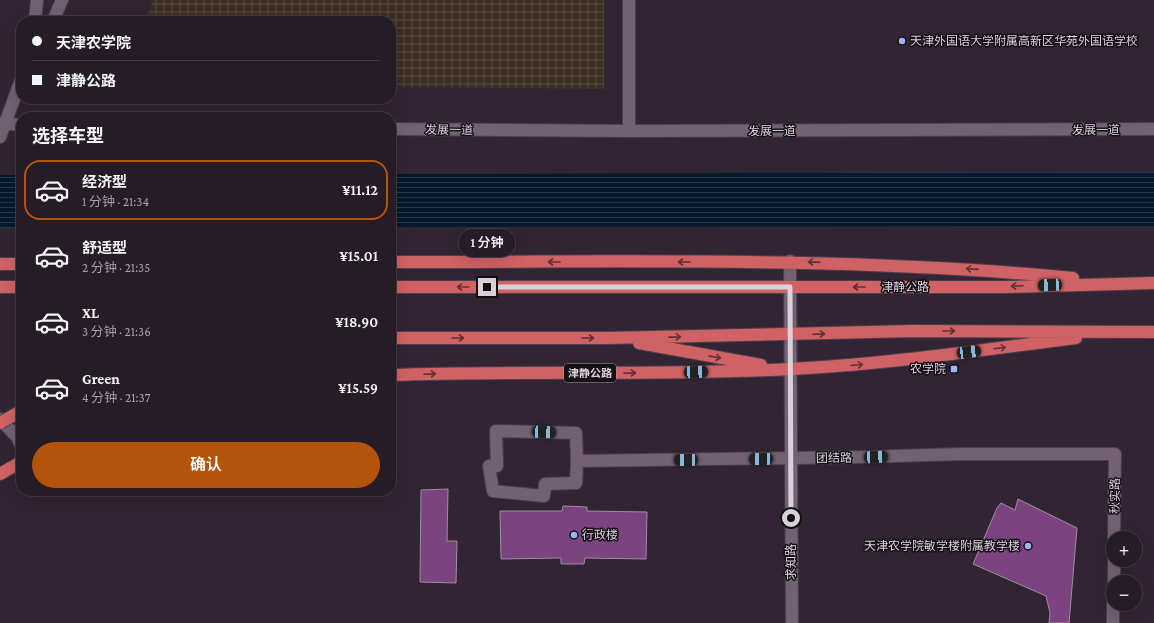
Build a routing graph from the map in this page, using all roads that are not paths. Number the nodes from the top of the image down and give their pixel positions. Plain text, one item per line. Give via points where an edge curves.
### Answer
1 (37, 0) edge
2 (62, 0) edge
3 (629, 0) edge
4 (35, 16) edge
5 (55, 16) edge
6 (16, 92) edge
7 (2, 124) edge
8 (16, 125) edge
9 (396, 129) edge
10 (1154, 129) edge
11 (629, 131) junction
12 (0, 137) edge
13 (790, 261) junction
14 (396, 262) edge
15 (0, 264) edge
16 (16, 264) edge
17 (1122, 283) junction
18 (1154, 283) edge
19 (0, 287) edge
20 (16, 287) edge
21 (396, 287) edge
22 (790, 287) junction
23 (1123, 332) junction
24 (1154, 332) edge
25 (790, 334) junction
26 (396, 338) edge
27 (608, 338) junction
28 (790, 369) junction
29 (396, 375) edge
30 (16, 414) edge
31 (0, 419) edge
32 (0, 423) edge
33 (16, 439) edge
34 (1116, 454) joint
35 (791, 459) junction
36 (577, 461) junction
37 (16, 465) edge
38 (0, 474) edge
39 (1114, 531) edge
40 (1113, 611) edge
41 (792, 623) edge
42 (1113, 623) edge

1 - 4 street
2 - 5 street
3 - 11 street
6 - 7 street
7 - 8 street
7 - 12 street
9 - 11 street, 发展一道
10 - 11 street, 发展一道
13 -> 14 highway
17 -> 13 highway via 946,268
13 - 22 street, 求知路
15 - 16 highway
17 - 18 highway, 津静公路
17 -> 22 highway, 津静公路
19 - 20 highway
22 -> 21 highway, 津静公路
22 - 25 street, 求知路
23 - 24 highway
25 -> 23 highway via 913,331
28 -> 23 highway, 津静公路 via 858,365
27 -> 25 highway
25 - 28 street, 求知路
26 -> 27 highway
27 -> 28 highway
29 -> 28 highway, 津静公路
28 - 35 street, 求知路
30 - 32 highway, bridge
31 - 33 street
34 - 35 street, 团结路 via 962,454
34 - 39 street, 秋实路
35 - 36 street, 团结路
35 - 41 street, 求知路
36 - 36 street via 576,433 496,431 497,466 489,466 493,491 544,496 545,484 576,483
37 - 38 highway
40 - 42 street

